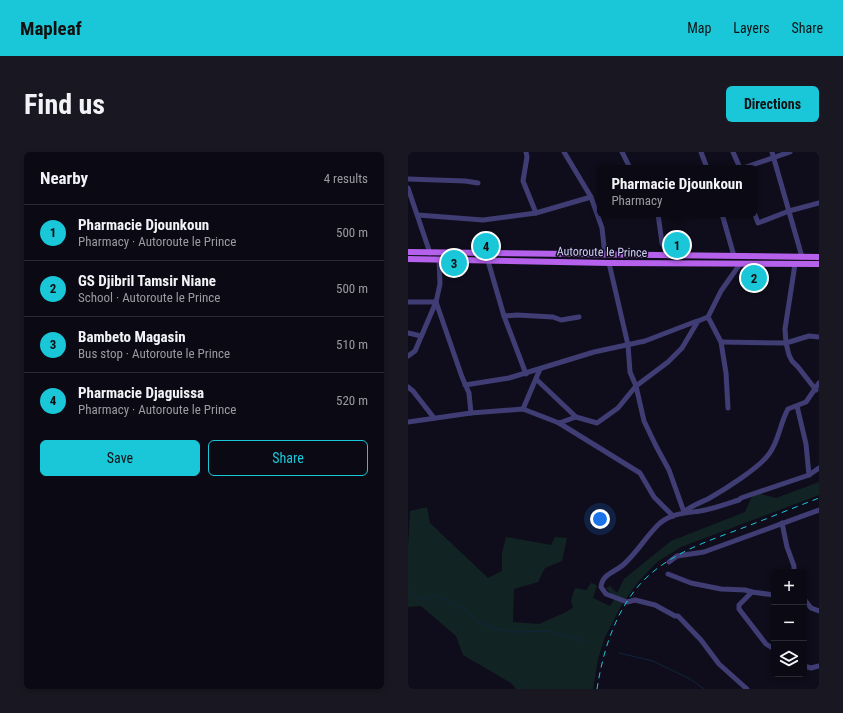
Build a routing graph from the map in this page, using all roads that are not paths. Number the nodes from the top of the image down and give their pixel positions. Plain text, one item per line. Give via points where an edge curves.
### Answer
1 (526, 152) edge
2 (564, 152) edge
3 (622, 152) edge
4 (701, 152) edge
5 (733, 152) edge
6 (790, 152) edge
7 (773, 155) edge
8 (628, 165) edge
9 (706, 165) edge
10 (740, 165) edge
11 (748, 165) edge
12 (408, 179) edge
13 (478, 184) dead end
14 (408, 188) edge
15 (591, 197) junction
16 (819, 203) edge
17 (789, 211) junction
18 (536, 213) junction
19 (597, 214) edge
20 (418, 215) junction
21 (598, 217) edge
22 (658, 217) edge
23 (723, 217) edge
24 (756, 217) edge
25 (408, 252) edge
26 (430, 253) junction
27 (605, 255) junction
28 (669, 256) junction
29 (734, 256) junction
30 (802, 257) junction
31 (819, 257) edge
32 (408, 259) edge
33 (439, 260) junction
34 (488, 261) junction
35 (609, 263) junction
36 (740, 264) junction
37 (795, 264) junction
38 (819, 264) edge
39 (408, 302) edge
40 (436, 302) junction
41 (504, 316) junction
42 (579, 317) dead end
43 (708, 317) junction
44 (698, 321) junction
45 (408, 333) edge
46 (421, 336) junction
47 (819, 337) edge
48 (721, 342) junction
49 (786, 343) junction
50 (628, 345) junction
51 (408, 356) edge
52 (540, 369) junction
53 (526, 374) junction
54 (536, 379) junction
55 (819, 384) edge
56 (465, 385) junction
57 (636, 386) junction
58 (408, 387) edge
59 (816, 390) junction
60 (797, 406) junction
61 (523, 408) junction
62 (728, 408) dead end
63 (471, 413) junction
64 (576, 417) junction
65 (434, 418) junction
66 (408, 422) edge
67 (559, 423) junction
68 (819, 468) edge
69 (809, 475) junction
70 (819, 510) edge
71 (684, 512) junction
72 (673, 516) junction
73 (782, 523) junction
74 (669, 562) dead end
75 (794, 569) edge
76 (668, 574) dead end
77 (752, 592) junction
78 (771, 595) edge
79 (807, 603) edge
80 (819, 611) edge
81 (771, 647) edge
82 (819, 666) edge
83 (807, 667) edge
84 (747, 689) edge

1 - 18 street via 523,181
2 - 15 street
3 - 8 street
4 - 9 street
5 - 10 street
6 - 7 street
7 - 11 street
7 - 17 street
12 - 13 street via 465,180
14 - 20 street
15 - 18 street
15 - 19 street
16 - 17 street
17 - 24 street via 758,224
17 - 30 street
18 - 20 street via 482,220
20 - 26 street
21 - 27 street
22 - 28 street via 662,243
23 - 29 street
25 - 26 main road, Autoroute le Prince
26 - 27 main road, Autoroute le Prince
27 - 28 main road, Autoroute le Prince
28 - 29 main road, Autoroute le Prince
29 - 30 main road, Autoroute le Prince
30 - 31 main road, Autoroute le Prince
32 - 33 main road, Autoroute le Prince
33 - 34 main road, Autoroute le Prince
33 - 40 street via 440,284
34 - 35 main road, Autoroute le Prince
34 - 41 street
35 - 36 main road, Autoroute le Prince
35 - 50 street
36 - 37 main road, Autoroute le Prince
36 - 43 street via 721,291
37 - 38 main road, Autoroute le Prince
37 - 49 street via 785,329
39 - 40 street
40 - 46 street
40 - 56 street
41 - 42 street via 553,317 561,320
41 - 53 street
43 - 44 street
43 - 48 street
44 - 50 street
44 - 57 street via 682,348
45 - 46 street
46 - 51 street via 415,351
47 - 49 street via 809,336
48 - 49 street
48 - 62 street
49 - 59 street via 792,361
50 - 52 street via 594,352
50 - 57 street via 630,372
52 - 53 street
52 - 54 street
53 - 56 street
54 - 61 street
54 - 64 street
55 - 59 street
56 - 63 street via 469,393
57 - 64 street via 618,408 597,423
57 - 71 street via 644,421 669,470
58 - 65 street
59 - 60 street via 806,402
60 - 69 street via 806,444
60 - 71 street via 788,409 775,445 768,455 732,484
61 - 63 street
61 - 67 street
63 - 65 street
64 - 67 street
65 - 66 street
67 - 72 street via 640,473 654,497
68 - 69 street
69 - 71 street via 739,500 701,511
70 - 73 street
71 - 72 street
72 - 84 street via 660,523 624,564 606,576 601,587 606,594 627,602 635,600 655,605 678,616 719,664
73 - 74 street via 704,552 677,556
73 - 75 street
76 - 77 street via 691,583
77 - 78 street
77 - 81 street via 739,605 739,609
79 - 80 street via 811,608
82 - 83 street

